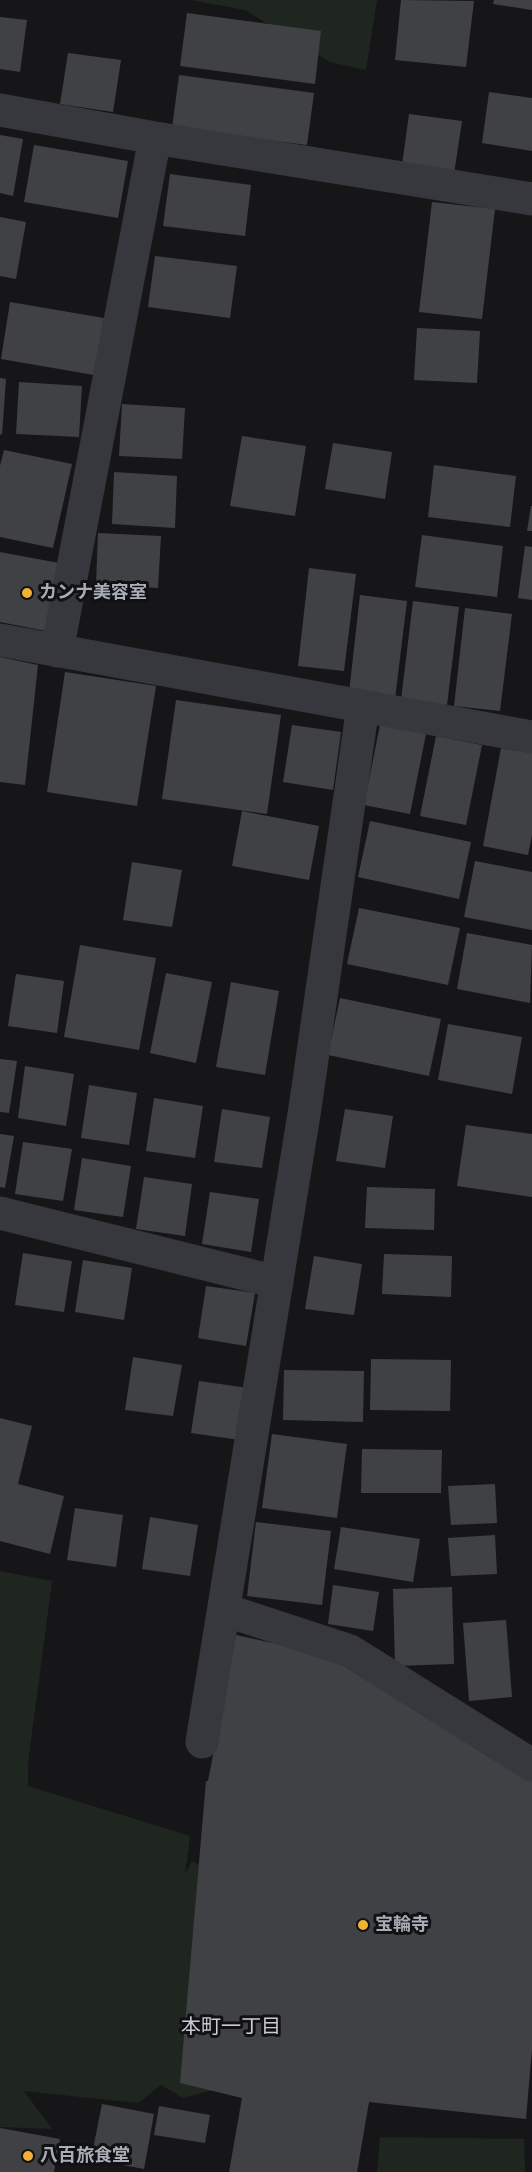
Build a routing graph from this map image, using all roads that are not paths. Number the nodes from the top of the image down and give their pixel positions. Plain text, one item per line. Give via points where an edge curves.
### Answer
1 (0, 110) edge
2 (155, 138) junction
3 (532, 199) edge
4 (0, 640) edge
5 (57, 651) junction
6 (363, 706) junction
7 (532, 737) edge
8 (0, 1213) edge
9 (277, 1282) junction
10 (225, 1610) junction
11 (202, 1742) dead end
12 (532, 1765) edge

1 - 2 street
2 - 3 street
2 - 5 street
4 - 5 street
5 - 6 street
6 - 7 street
6 - 9 street
8 - 9 street
9 - 10 street
10 - 11 street
10 - 12 street via 350,1650

